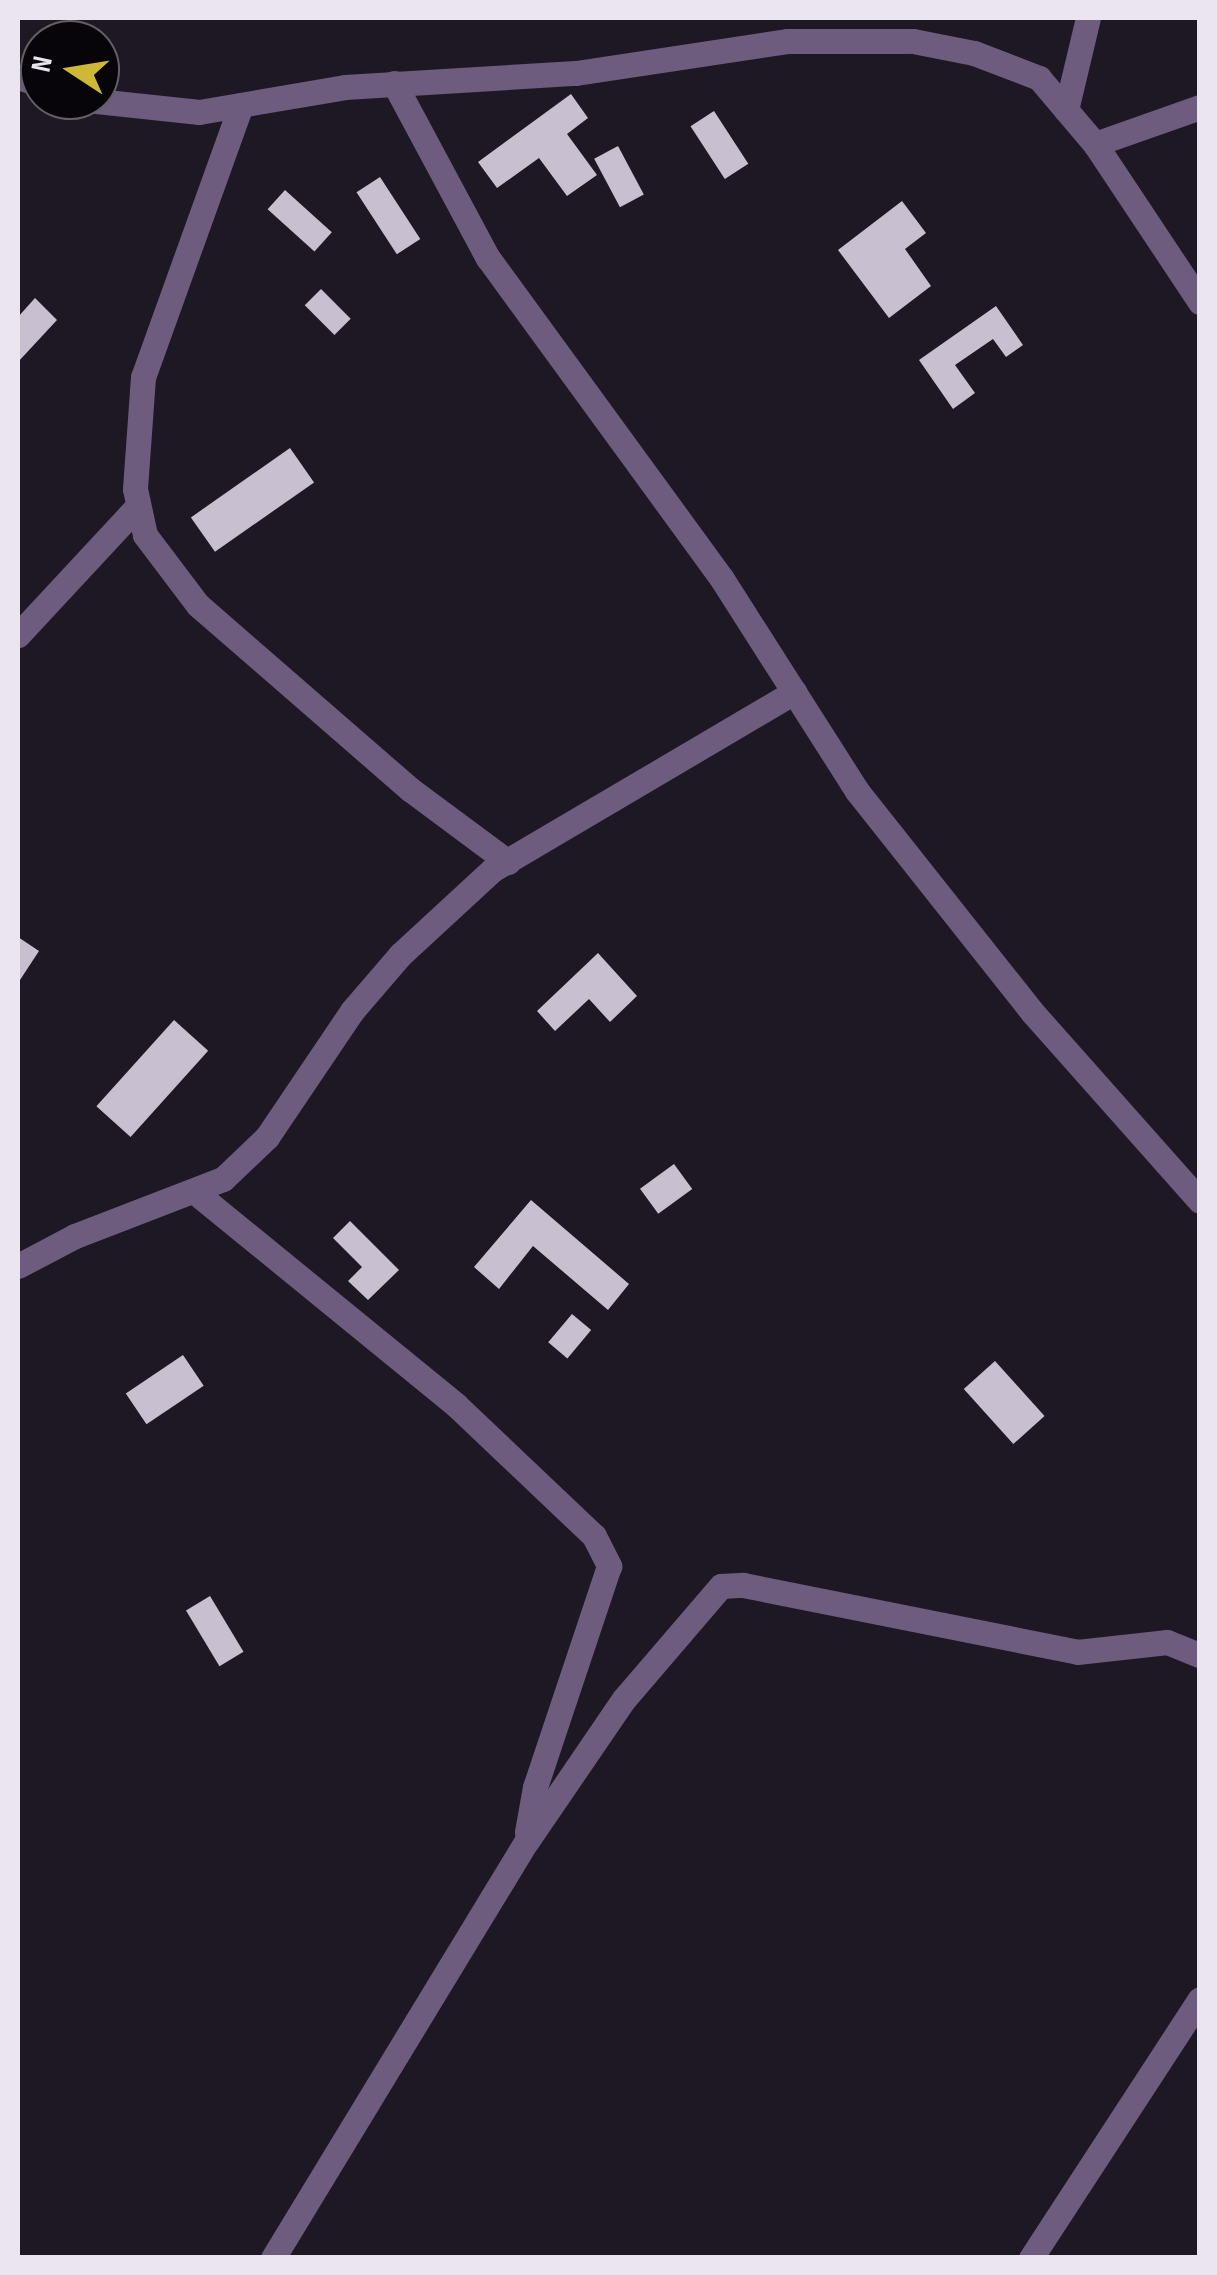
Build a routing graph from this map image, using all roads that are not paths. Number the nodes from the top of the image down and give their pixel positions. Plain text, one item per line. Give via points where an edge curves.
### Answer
1 (1088, 18) edge
2 (394, 84) junction
3 (120, 104) edge
4 (240, 105) junction
5 (1200, 106) edge
6 (1066, 110) junction
7 (1095, 144) junction
8 (1200, 302) edge
9 (136, 508) junction
10 (18, 635) edge
11 (794, 692) junction
12 (508, 862) junction
13 (194, 1192) junction
14 (1200, 1201) edge
15 (18, 1266) edge
16 (1200, 1655) edge
17 (525, 1845) junction
18 (1200, 1999) edge
19 (273, 2258) edge
20 (1031, 2258) edge

1 - 6 street
2 - 4 street
2 - 6 street via 576,73 788,41 913,41 974,53 1039,78
2 - 11 street via 488,258 722,579
3 - 4 street via 199,112
4 - 9 street via 143,377
5 - 7 street
6 - 7 street
7 - 8 street
9 - 10 street
9 - 12 street via 160,560 198,605 411,790
11 - 12 street
11 - 14 street via 856,791 1032,1013
12 - 13 street via 400,955 352,1011 267,1138 223,1179
13 - 15 street via 74,1236
13 - 17 street via 456,1405 594,1536 609,1566 535,1787
16 - 17 street via 1167,1642 1077,1652 743,1585 720,1586 624,1699
17 - 19 street
18 - 20 street

